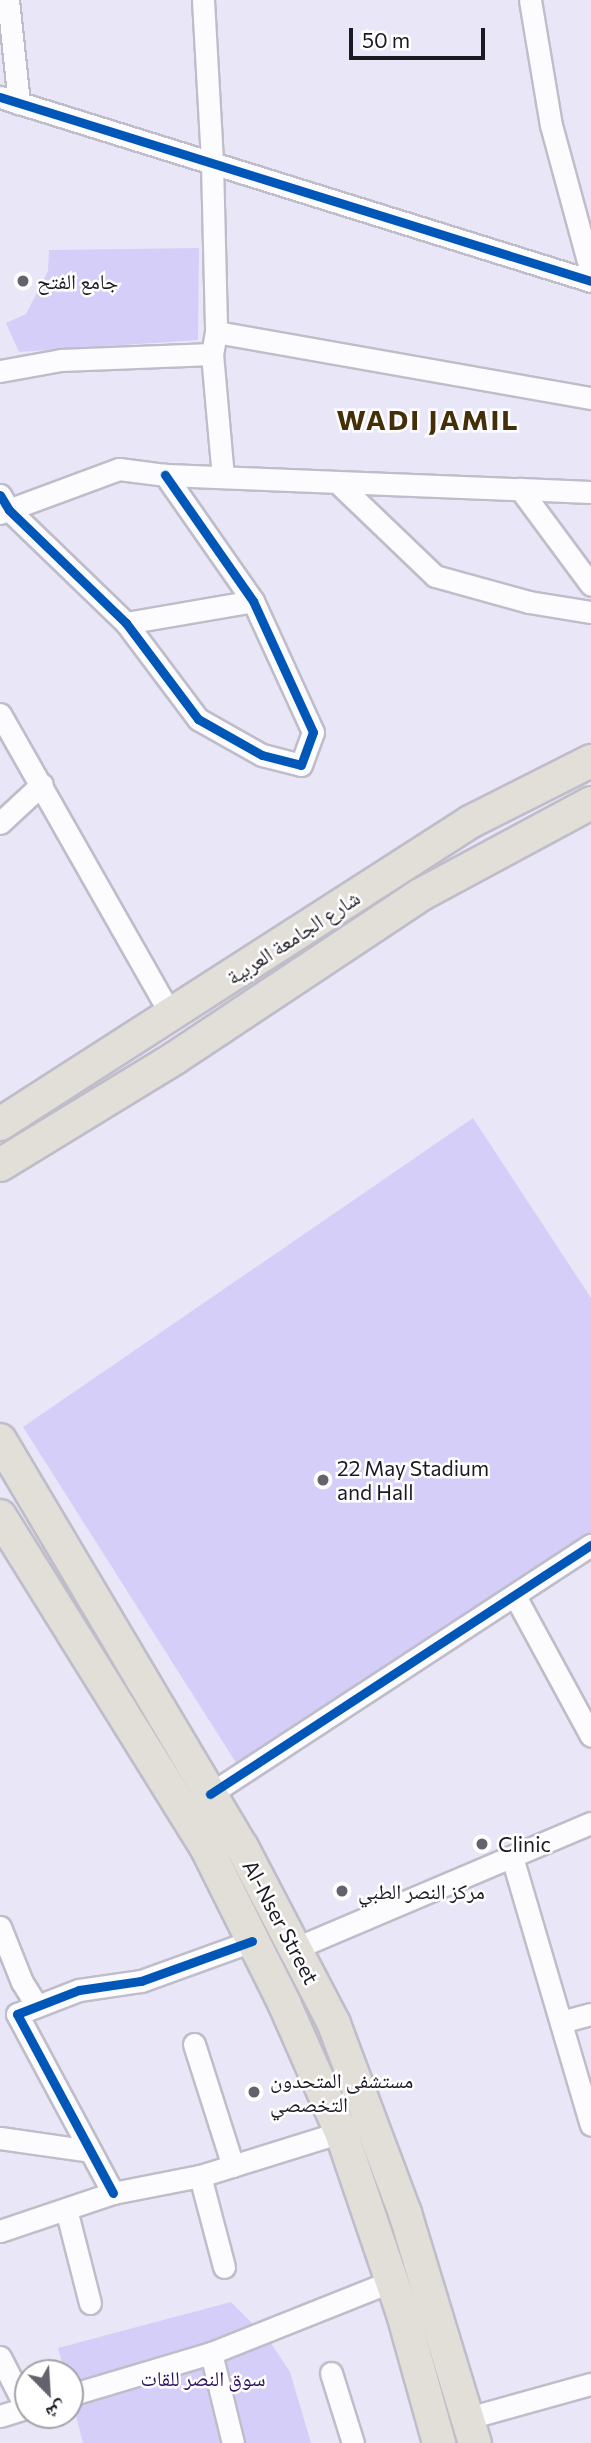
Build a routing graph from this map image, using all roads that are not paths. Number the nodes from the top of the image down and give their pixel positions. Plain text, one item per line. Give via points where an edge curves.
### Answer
1 (8, 0) edge
2 (203, 0) edge
3 (530, 0) edge
4 (9, 100) edge
5 (212, 163) junction
6 (591, 272) edge
7 (591, 281) edge
8 (216, 332) junction
9 (212, 354) junction
10 (0, 371) edge
11 (591, 398) edge
12 (165, 475) junction
13 (223, 477) junction
14 (338, 482) junction
15 (520, 489) junction
16 (591, 492) edge
17 (3, 506) edge
18 (591, 585) edge
19 (253, 601) junction
20 (591, 612) edge
21 (126, 623) junction
22 (0, 714) edge
23 (591, 761) edge
24 (42, 784) junction
25 (591, 803) edge
26 (0, 823) edge
27 (171, 1015) junction
28 (0, 1124) edge
29 (0, 1165) edge
30 (0, 1441) edge
31 (13, 1487) edge
32 (0, 1516) edge
33 (591, 1545) edge
34 (515, 1596) junction
35 (591, 1735) edge
36 (210, 1794) junction
37 (591, 1823) edge
38 (512, 1857) junction
39 (0, 1927) edge
40 (252, 1941) junction
41 (296, 1948) junction
42 (0, 1969) edge
43 (22, 1982) junction
44 (18, 2014) edge
45 (591, 2014) edge
46 (561, 2022) junction
47 (194, 2044) dead end
48 (591, 2125) edge
49 (341, 2132) junction
50 (0, 2138) edge
51 (90, 2151) junction
52 (233, 2166) junction
53 (200, 2176) junction
54 (113, 2193) junction
55 (66, 2209) junction
56 (0, 2231) edge
57 (224, 2267) dead end
58 (392, 2281) junction
59 (90, 2303) dead end
60 (211, 2353) junction
61 (0, 2357) edge
62 (331, 2373) dead end
63 (14, 2383) edge
64 (591, 2384) edge
65 (84, 2391) edge
66 (472, 2431) edge
67 (233, 2443) edge
68 (353, 2443) edge
69 (439, 2443) edge

1 - 4 street
2 - 5 street
3 - 6 street via 551,125
4 - 5 street
5 - 7 street
5 - 8 street
8 - 9 street
8 - 11 street
9 - 10 street via 61,360
9 - 13 street
12 - 13 street
12 - 17 street via 119,469
12 - 19 street
13 - 14 street
14 - 15 street
14 - 20 street via 435,576 529,602
15 - 16 street
15 - 18 street
17 - 21 street
19 - 21 street
19 - 21 street via 313,732 300,765 262,755 198,719
22 - 24 street
23 - 27 main road, شارع الجامعة العربية via 470,822
24 - 26 street
24 - 27 street
25 - 29 main road, شارع الجامعة العربية via 422,894 174,1058
27 - 28 main road, شارع الجامعة العربية
30 - 31 main road, Al-Nser Street
31 - 36 main road, Al-Nser Street
32 - 40 main road, Al-Nser Street via 206,1847
33 - 34 street
34 - 35 street
34 - 36 street
36 - 41 main road, Al-Nser Street
37 - 38 street
38 - 41 street
38 - 46 street
39 - 43 street
40 - 44 street via 141,1981 79,1990
40 - 49 main road, Al-Nser Street
41 - 66 main road, Al-Nser Street via 334,2024 405,2213
42 - 43 street
43 - 44 street
44 - 51 street
45 - 46 street
46 - 48 street
47 - 52 street
49 - 52 street
49 - 58 main road, Al-Nser Street
50 - 51 street
51 - 54 street
52 - 53 street
53 - 54 street
53 - 57 street
54 - 55 street
55 - 56 street
55 - 59 street
58 - 60 street
58 - 69 main road, Al-Nser Street
60 - 65 street
60 - 67 street
61 - 63 street
62 - 68 street
64 - 66 street

